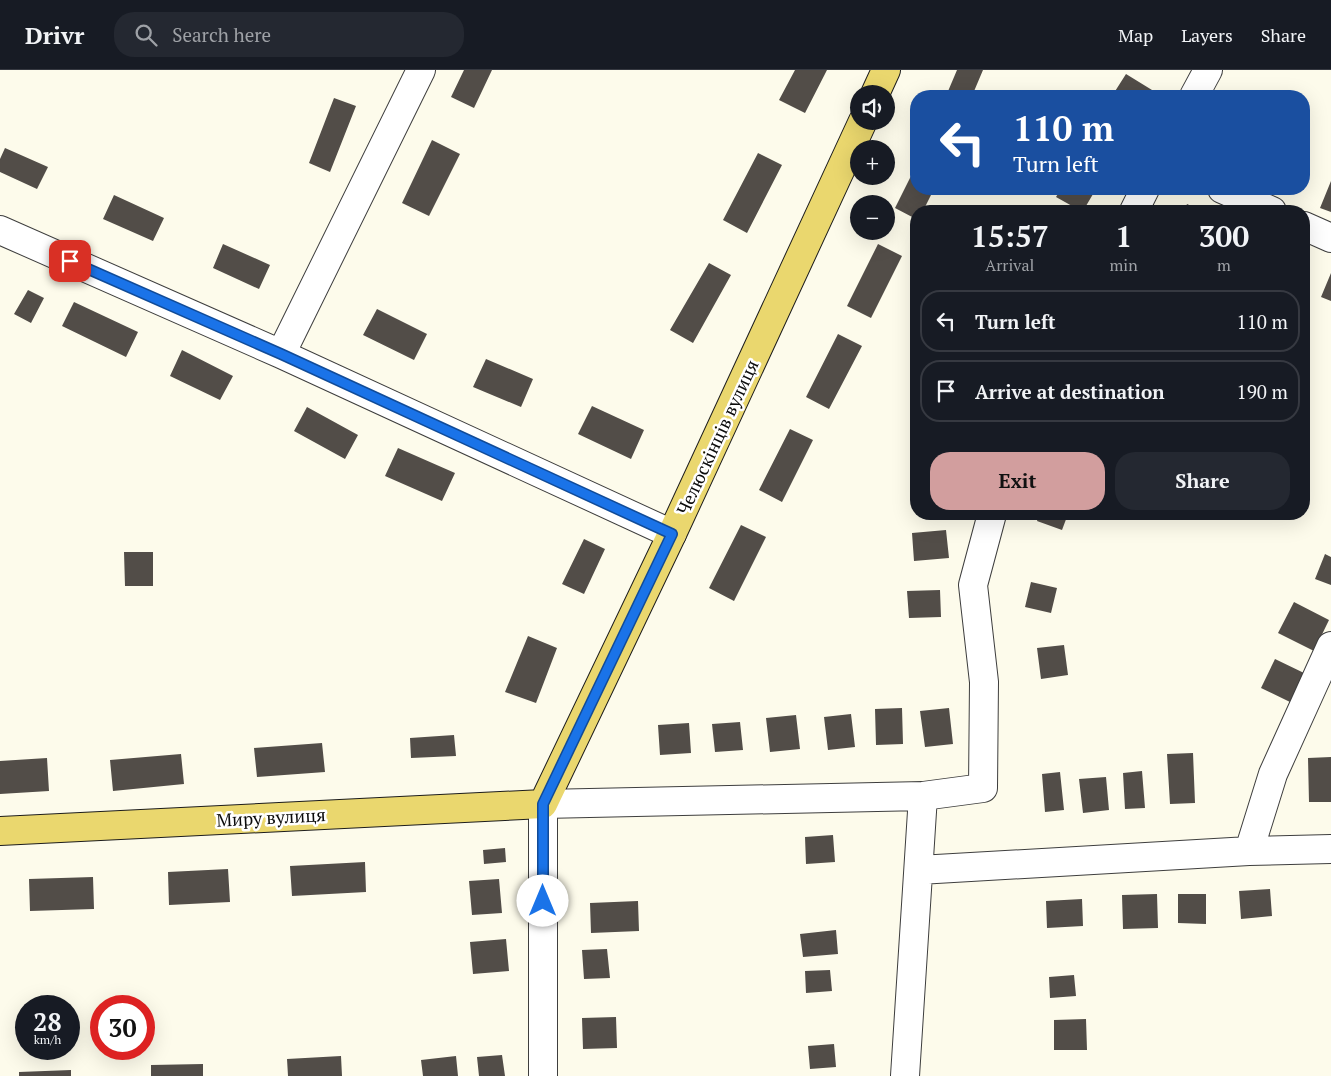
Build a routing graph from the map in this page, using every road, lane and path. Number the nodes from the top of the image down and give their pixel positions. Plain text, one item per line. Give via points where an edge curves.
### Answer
1 (421, 70) edge
2 (886, 70) edge
3 (1208, 70) edge
4 (879, 85) edge
5 (1197, 90) edge
6 (859, 130) edge
7 (1236, 195) edge
8 (1258, 205) edge
9 (1310, 229) edge
10 (0, 230) edge
11 (1331, 238) edge
12 (281, 354) junction
13 (990, 520) edge
14 (672, 534) junction
15 (1331, 646) edge
16 (923, 796) junction
17 (543, 804) junction
18 (0, 831) edge
19 (1331, 849) edge
20 (1249, 851) junction
21 (919, 870) junction
22 (543, 1076) edge
23 (906, 1076) edge

1 - 12 street
2 - 4 main road
3 - 5 street
6 - 14 main road, Челюскінців вулиця
7 - 8 street
9 - 11 street
10 - 12 street
12 - 14 street
13 - 16 street via 973,585 984,682 983,788
14 - 17 main road, Челюскінців вулиця
15 - 20 street via 1272,774
16 - 17 street
16 - 21 street
17 - 18 main road, Миру вулиця
17 - 22 street, Челюскінців вулиця
19 - 20 street
20 - 21 street
21 - 23 street

